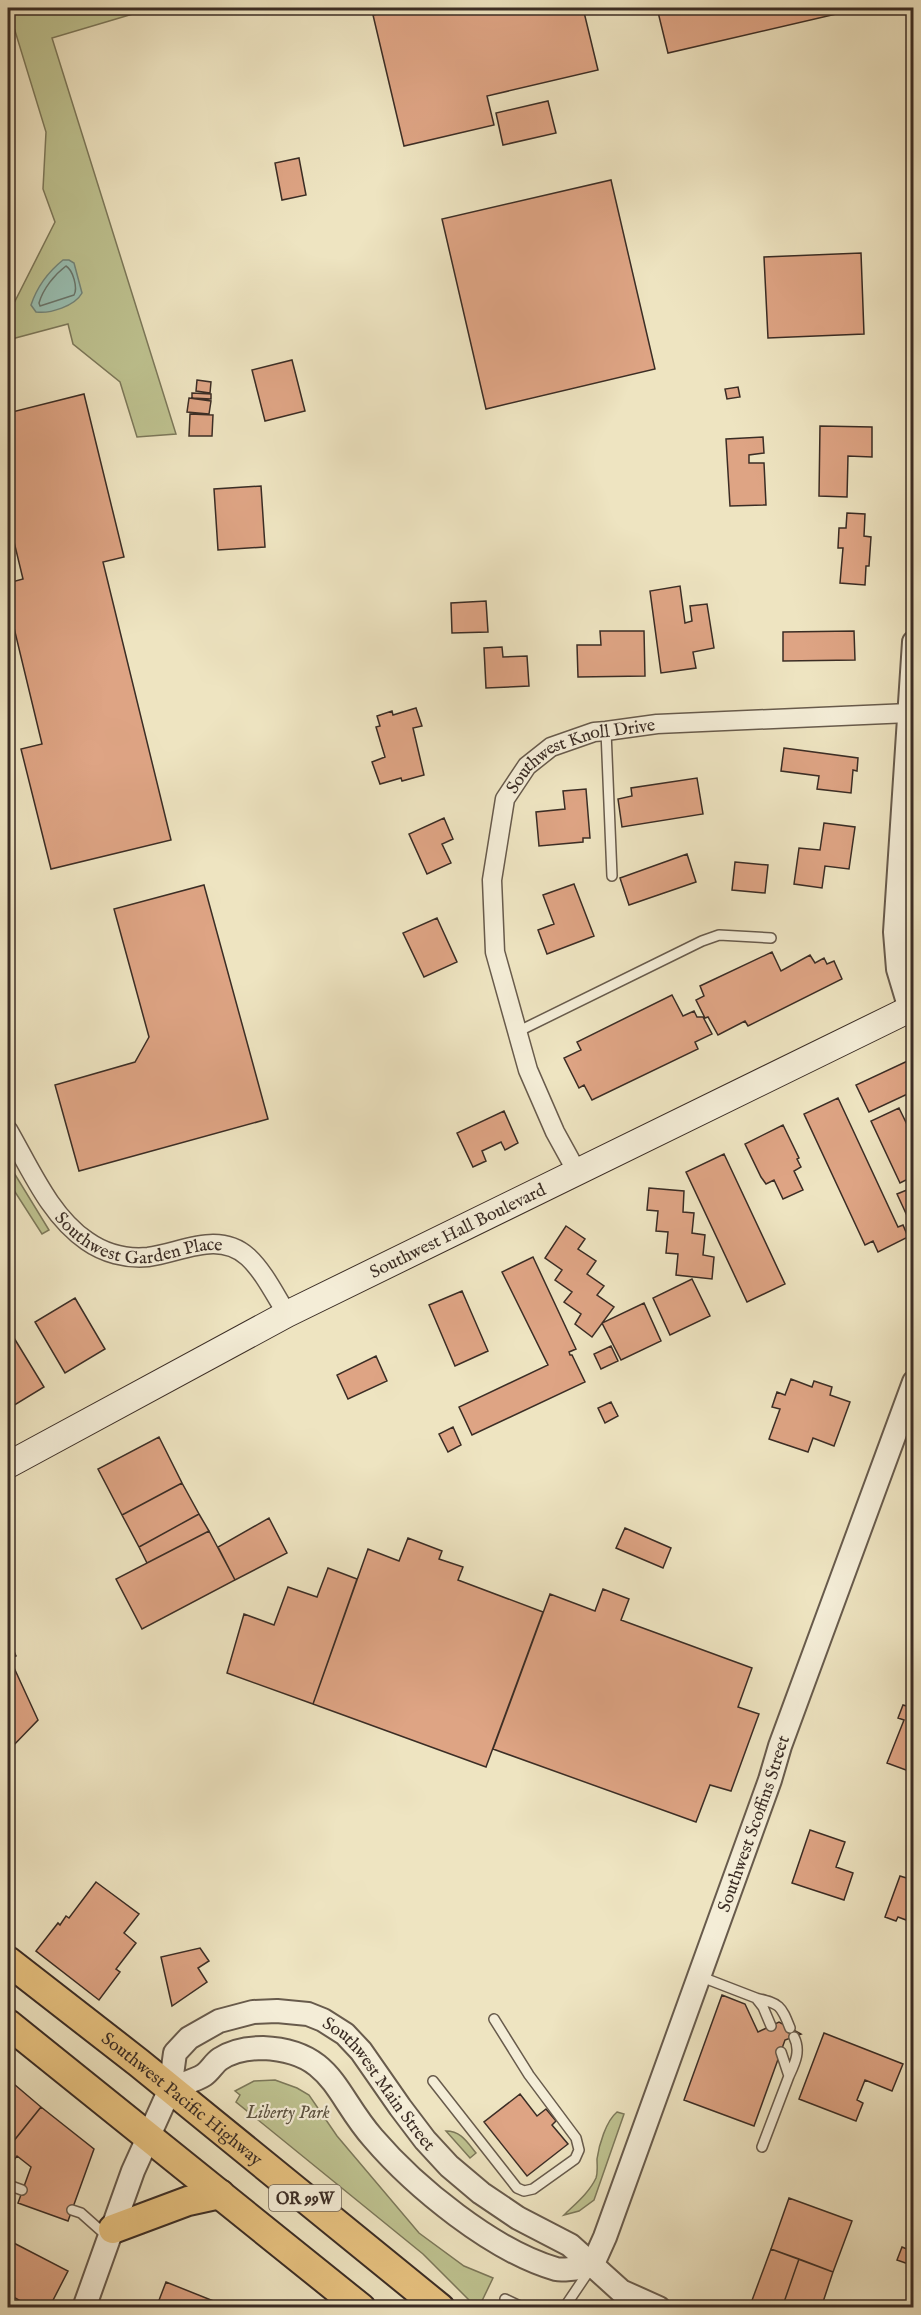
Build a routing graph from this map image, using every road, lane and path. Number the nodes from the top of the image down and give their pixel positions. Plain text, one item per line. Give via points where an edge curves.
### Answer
1 (914, 642) edge
2 (909, 713) junction
3 (606, 730) junction
4 (612, 876) dead end
5 (771, 938) dead end
6 (912, 1008) edge
7 (517, 1032) junction
8 (8, 1131) edge
9 (577, 1172) junction
10 (287, 1314) junction
11 (913, 1383) edge
12 (8, 1464) edge
13 (8, 1961) edge
14 (699, 1976) junction
15 (756, 1998) junction
16 (494, 2019) dead end
17 (8, 2024) edge
18 (771, 2026) dead end
19 (781, 2052) dead end
20 (789, 2076) junction
21 (433, 2081) dead end
22 (170, 2089) junction
23 (148, 2135) junction
24 (762, 2147) dead end
25 (8, 2189) edge
26 (22, 2190) dead end
27 (220, 2194) junction
28 (72, 2210) dead end
29 (112, 2234) junction
30 (592, 2266) junction
31 (505, 2299) dead end
32 (84, 2307) edge
33 (362, 2307) edge
34 (440, 2307) edge
35 (524, 2307) edge
36 (564, 2307) edge
37 (659, 2307) edge

1 - 2 street
2 - 3 street, Southwest Knoll Drive via 657,724
2 - 6 street via 895,932 898,969
3 - 4 lane
3 - 7 street, Southwest Knoll Drive via 551,747 527,766 505,799 492,880 495,952
5 - 7 lane via 719,935 702,941
6 - 9 main road, Southwest Hall Boulevard
7 - 9 street, Southwest Knoll Drive via 528,1070
8 - 10 street, Southwest Garden Place via 51,1204 87,1242 128,1257 148,1257 213,1243 231,1246 265,1278
9 - 10 main road, Southwest Hall Boulevard
10 - 12 main road, Southwest Hall Boulevard
11 - 14 street, Southwest Scoffins Street
13 - 22 highway, Southwest Pacific Highway / OR 99W
14 - 15 lane
14 - 30 street, Southwest Scoffins Street
15 - 18 lane
15 - 20 lane via 781,2007 792,2032 798,2049
16 - 21 lane via 576,2138 579,2150 575,2159 533,2189 517,2188
17 - 23 highway, OR 99W
19 - 20 lane
20 - 24 lane
22 - 23 street, Southwest Main Street
22 - 30 street, Southwest Main Street via 203,2075 219,2059 236,2051 262,2048 306,2057 330,2078 370,2136 392,2160 479,2231 558,2270
22 - 30 street, Southwest Main Street via 175,2053 189,2038 219,2021 277,2011 308,2014 323,2020 345,2034 361,2051 425,2140 449,2166 518,2218 570,2245
22 - 34 highway, Southwest Pacific Highway / OR 99W
23 - 27 highway, OR 99W
23 - 29 street, Southwest Main Street
25 - 26 lane via 11,2186
27 - 29 highway via 188,2201
27 - 33 highway, OR 99W
28 - 29 lane
29 - 32 street, Southwest Main Street
30 - 36 lane
30 - 37 street, Southwest Main Street via 621,2291
31 - 35 lane

